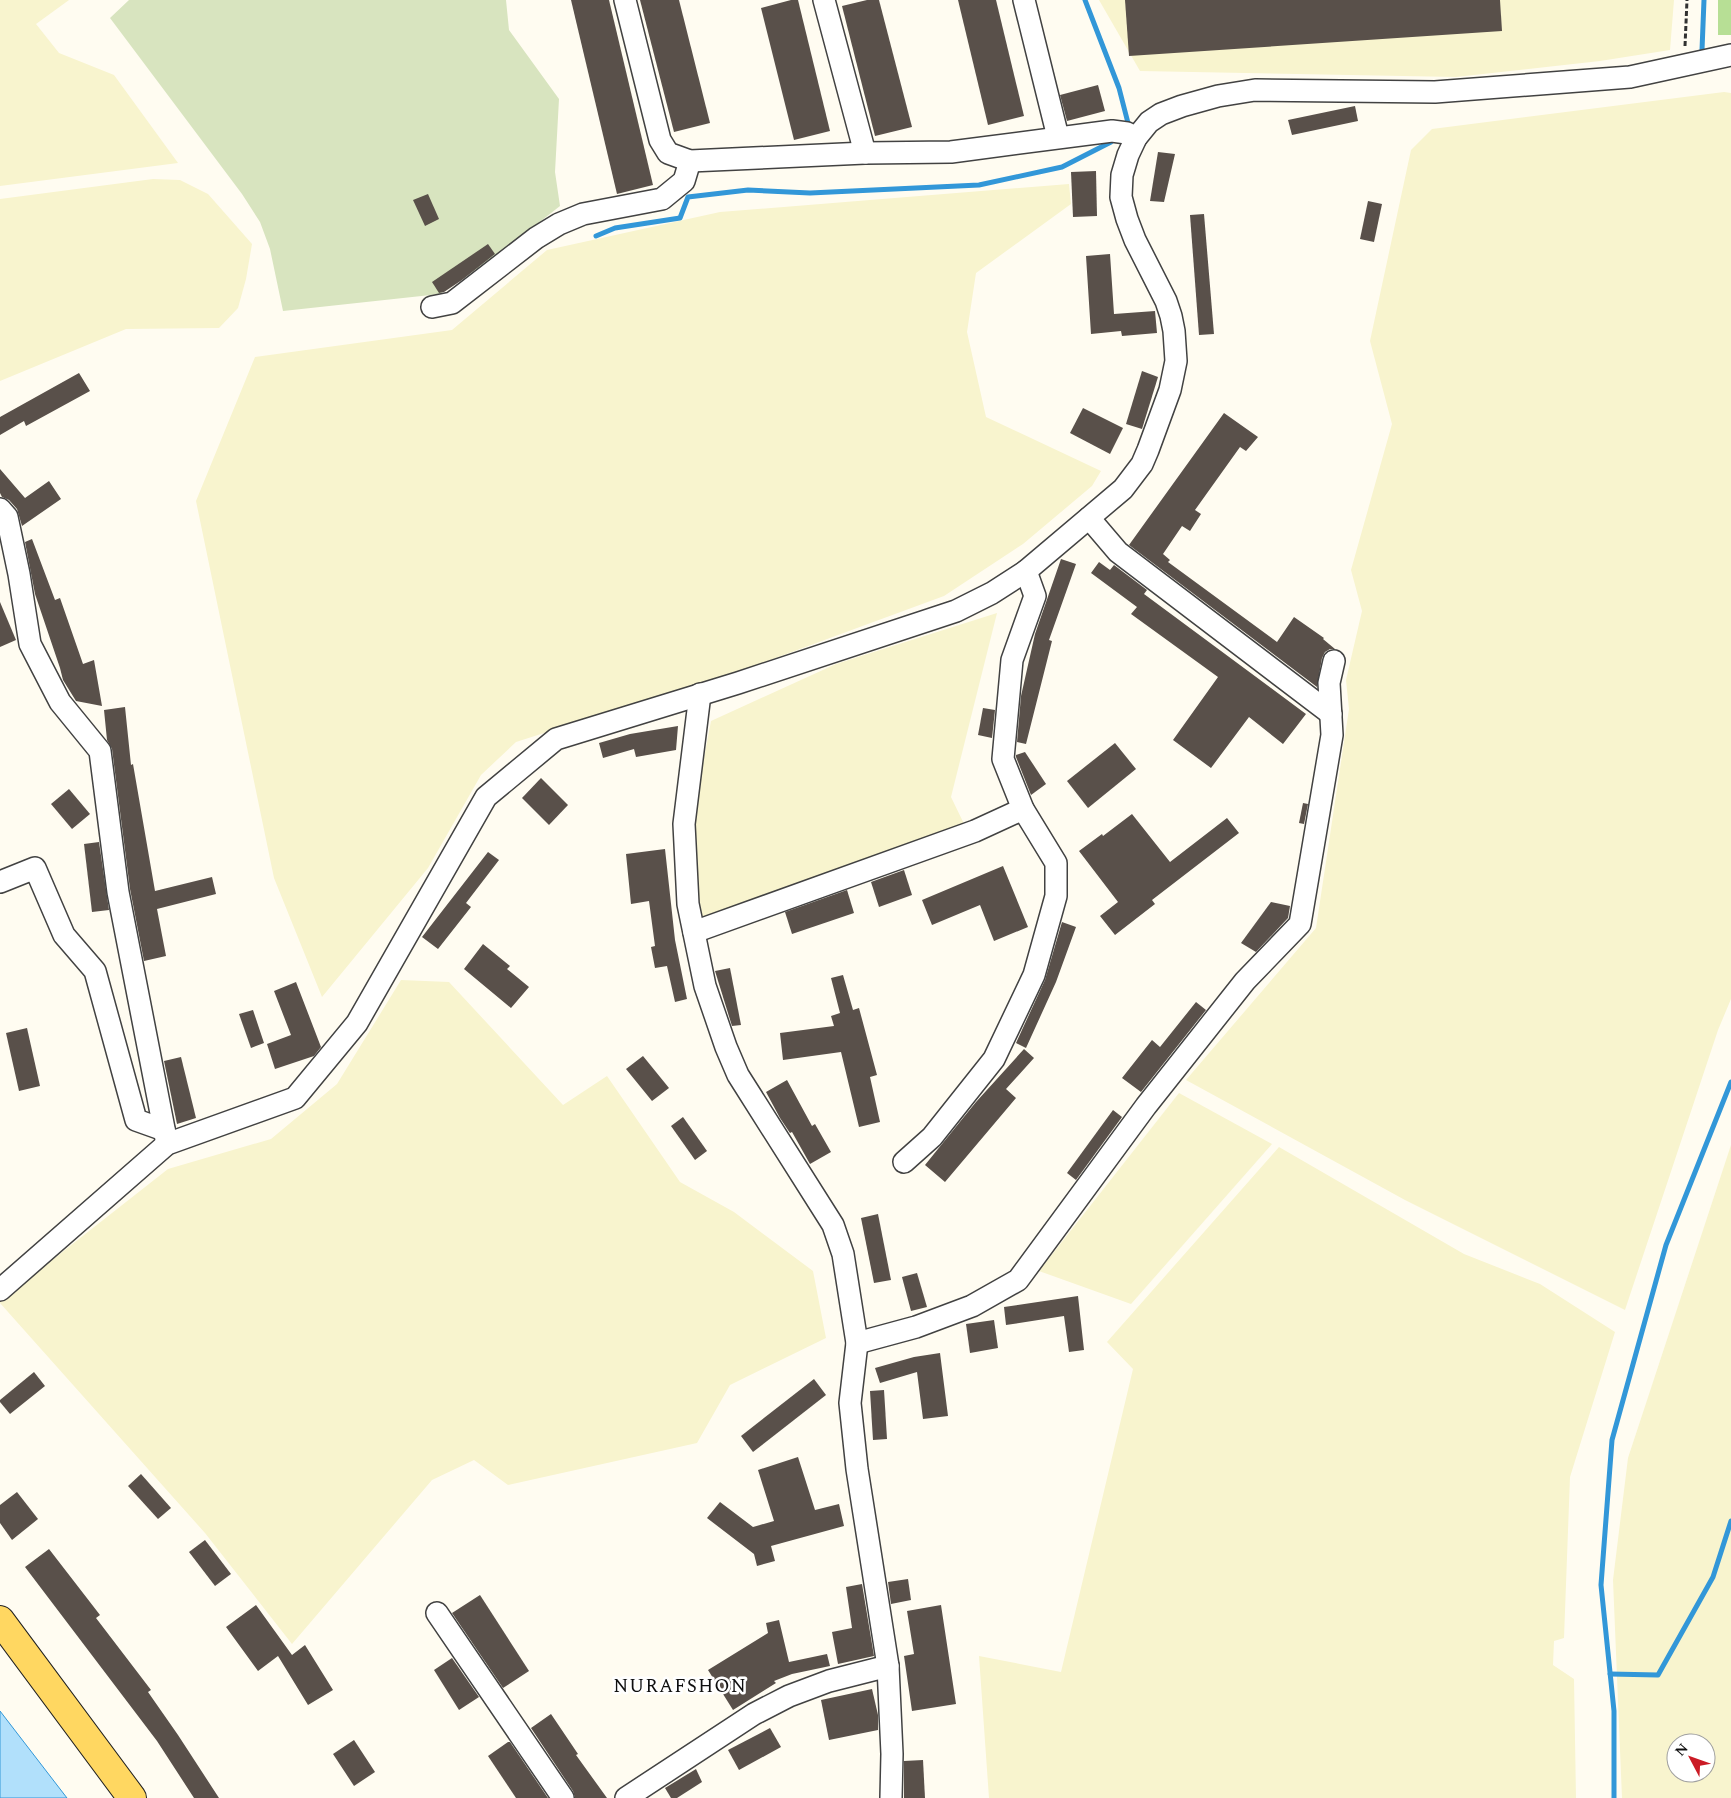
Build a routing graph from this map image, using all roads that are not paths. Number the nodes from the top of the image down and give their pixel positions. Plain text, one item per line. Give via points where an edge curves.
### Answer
1 (625, 0) edge
2 (824, 0) edge
3 (1024, 0) edge
4 (1731, 55) edge
5 (1125, 134) junction
6 (1058, 137) junction
7 (865, 153) junction
8 (690, 161) junction
9 (432, 307) dead end
10 (0, 509) edge
11 (1088, 518) junction
12 (1026, 572) junction
13 (9, 576) edge
14 (1334, 662) dead end
15 (700, 694) junction
16 (1331, 714) junction
17 (1023, 808) junction
18 (0, 882) edge
19 (694, 932) junction
20 (165, 1137) junction
21 (904, 1162) dead end
22 (0, 1290) edge
23 (857, 1343) junction
24 (437, 1613) dead end
25 (0, 1620) edge
26 (888, 1666) junction
27 (132, 1798) edge
28 (563, 1798) edge
29 (626, 1798) edge
30 (891, 1798) edge

1 - 8 street via 660,140 668,152
2 - 7 street
3 - 6 street
4 - 5 street via 1630,77 1434,92 1255,90 1218,96 1168,111
5 - 6 street
5 - 11 street via 1128,155 1122,175 1123,208 1135,240 1166,301 1174,331 1176,361 1168,398 1142,464 1123,489
6 - 7 street via 951,152
7 - 8 street
8 - 9 street via 684,182 662,199 584,214 559,224 452,303
10 - 13 street via 7,517
11 - 12 street
11 - 16 street via 1118,552
12 - 15 street via 956,611
12 - 17 street via 1035,596 1012,660 1002,759
13 - 20 street via 30,644 60,702 100,751 118,892
14 - 16 street via 1329,683
15 - 19 street via 684,824 688,904
15 - 20 street via 556,739 486,797 357,1023 295,1098
16 - 23 street via 1332,735 1300,924 1245,981 1146,1106 1018,1280 964,1309 916,1327
17 - 19 street via 975,831
17 - 21 street via 1056,863 1056,896 1034,976 994,1059 932,1137
18 - 20 street via 36,868 64,935 95,972 136,1120
19 - 23 street via 714,1017 738,1075 839,1239
20 - 22 street
23 - 26 street via 850,1403 857,1469
24 - 28 street
25 - 27 main road
26 - 29 street via 829,1681 789,1696 754,1714
26 - 30 street

